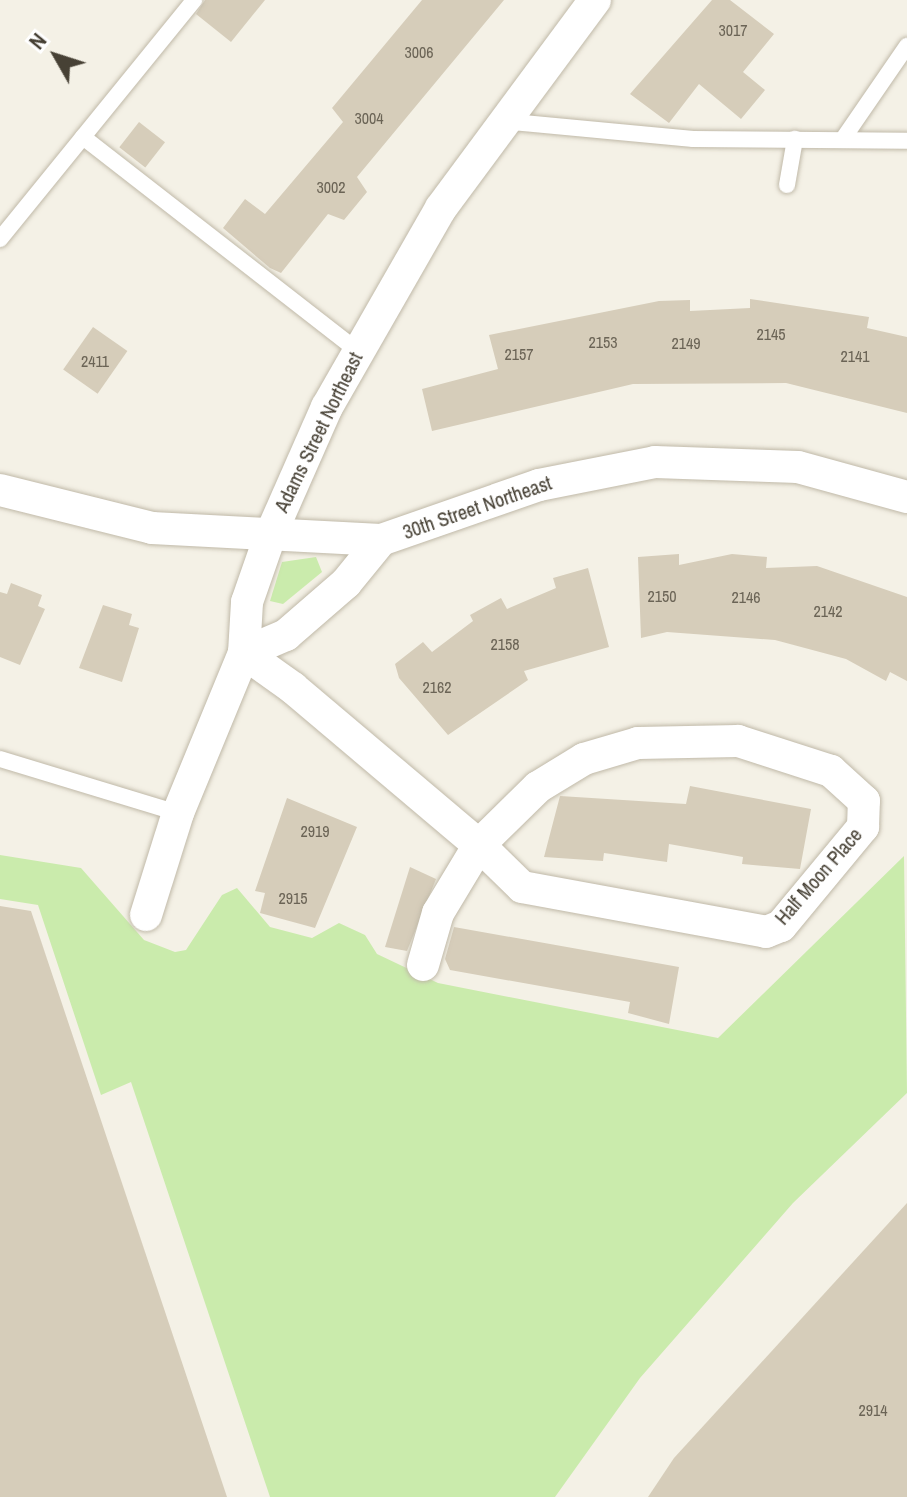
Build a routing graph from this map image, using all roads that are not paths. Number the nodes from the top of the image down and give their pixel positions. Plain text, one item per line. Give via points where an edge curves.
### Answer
1 (194, 0) edge
2 (595, 0) edge
3 (907, 46) edge
4 (501, 120) junction
5 (83, 137) junction
6 (795, 139) junction
7 (843, 139) junction
8 (907, 141) edge
9 (787, 185) dead end
10 (0, 239) edge
11 (357, 350) junction
12 (0, 490) edge
13 (907, 497) edge
14 (270, 536) junction
15 (381, 540) junction
16 (244, 653) junction
17 (0, 759) edge
18 (178, 813) junction
19 (479, 845) junction
20 (146, 915) dead end
21 (423, 965) dead end

1 - 5 lane
2 - 4 street, Adams Street Northeast
3 - 7 lane
4 - 6 lane via 693,139
4 - 11 street, Adams Street Northeast via 413,250
5 - 10 lane
5 - 11 lane
6 - 7 lane
6 - 9 lane
7 - 8 lane
11 - 14 street, Adams Street Northeast
12 - 14 street, 30th Street Northeast via 152,528
13 - 15 street, 30th Street Northeast via 798,467 655,462 539,485
14 - 15 street, 30th Street Northeast via 335,532
14 - 16 street, Adams Street Northeast via 247,602
15 - 16 street via 346,583 286,635
16 - 18 street, Adams Street Northeast
16 - 19 street, Half Moon Place
17 - 18 lane
18 - 20 street, Adams Street Northeast
19 - 19 street, Half Moon Place via 538,787 584,759 688,738 738,741 802,759 858,791 866,813 863,827 781,926 766,932 522,887
19 - 21 street, Half Moon Place via 438,913

